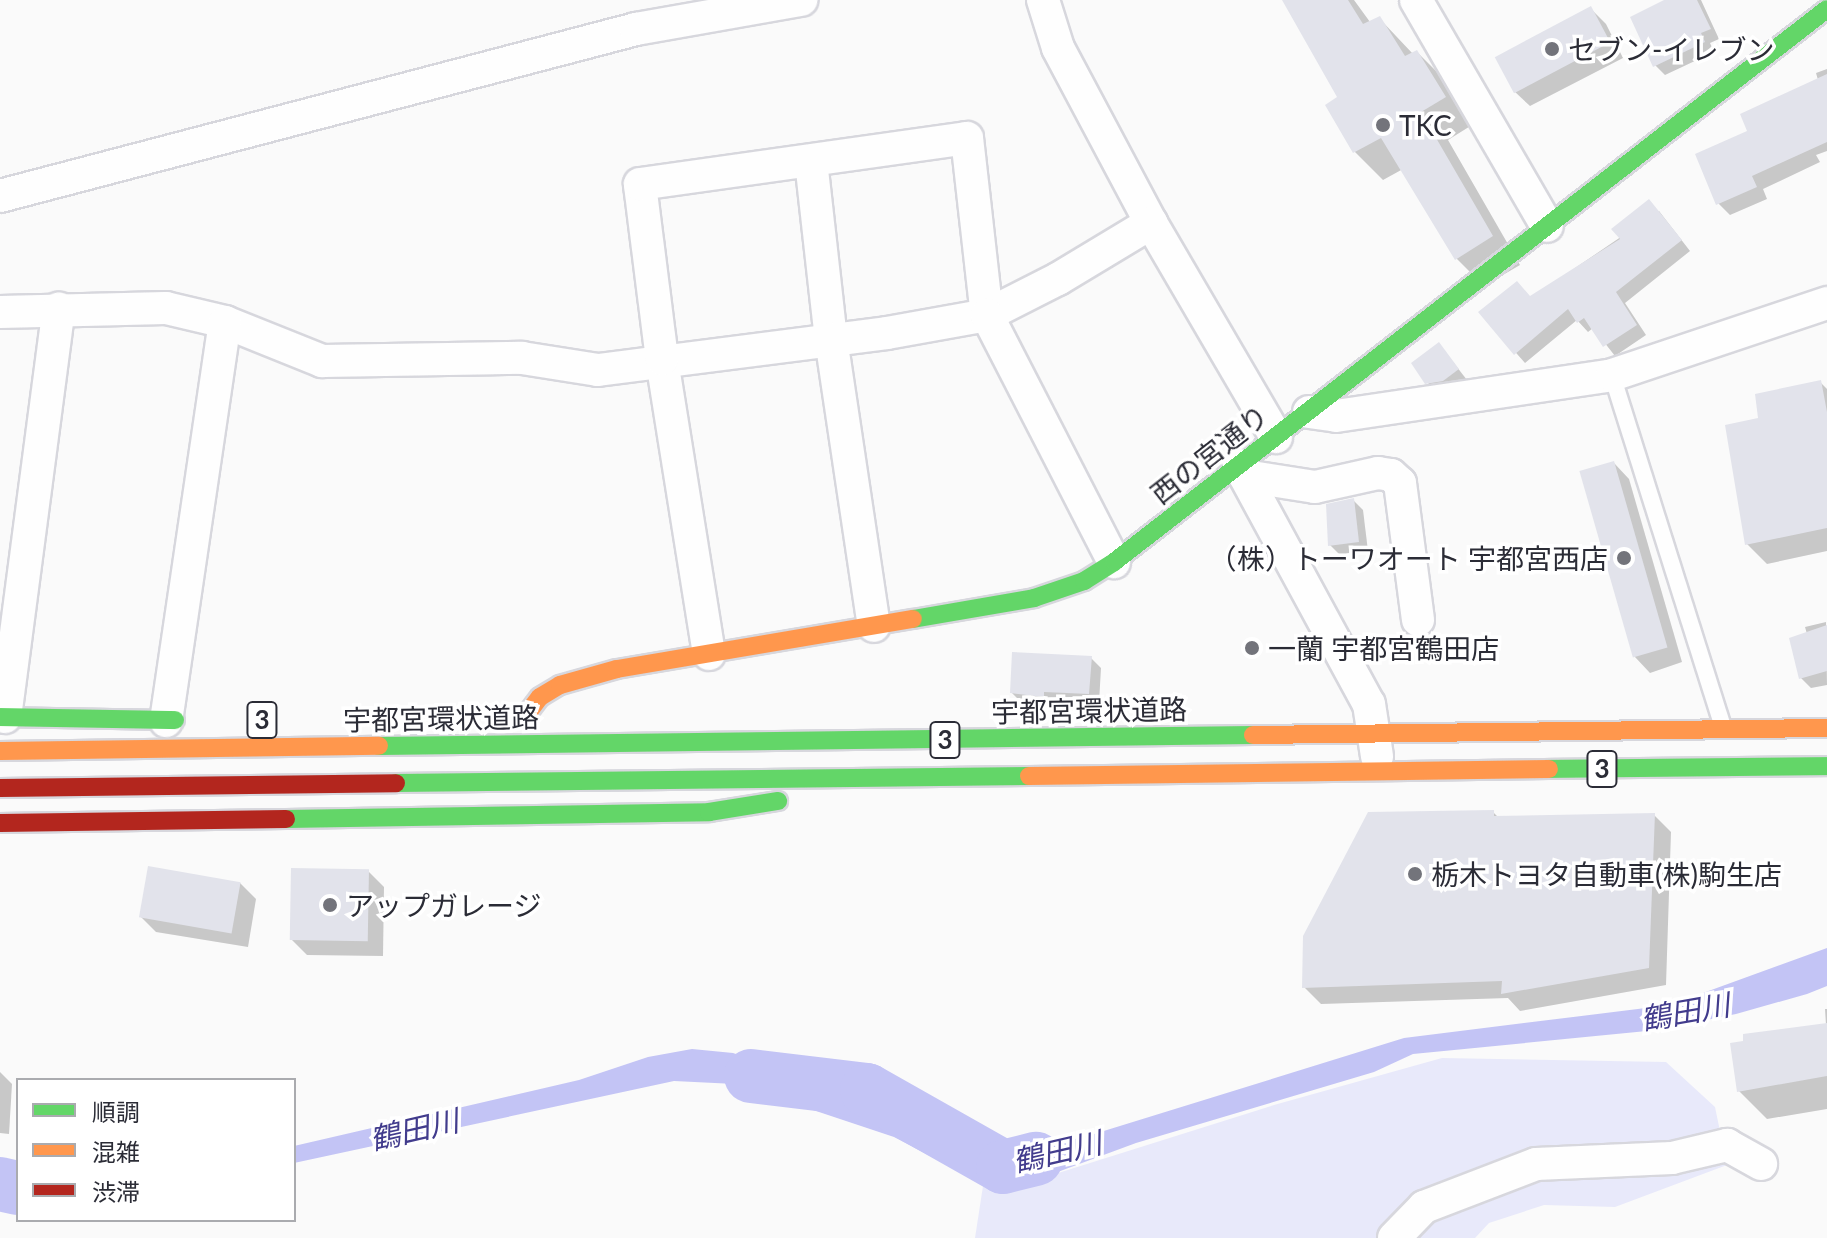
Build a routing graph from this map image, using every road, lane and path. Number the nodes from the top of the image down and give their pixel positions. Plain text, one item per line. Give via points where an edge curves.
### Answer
1 (801, 0) edge
2 (1043, 0) edge
3 (1416, 0) edge
4 (1827, 9) edge
5 (811, 161) junction
6 (0, 196) edge
7 (1151, 223) junction
8 (1547, 226) junction
9 (1827, 303) edge
10 (59, 309) junction
11 (0, 312) edge
12 (987, 315) junction
13 (225, 322) junction
14 (831, 339) junction
15 (662, 359) junction
16 (1612, 375) junction
17 (1309, 412) junction
18 (1276, 437) junction
19 (1242, 471) junction
20 (1114, 562) junction
21 (1418, 620) dead end
22 (874, 626) junction
23 (709, 654) junction
24 (3, 717) edge
25 (555, 718) dead end
26 (182, 720) joint
27 (712, 723) dead end
28 (1827, 728) edge
29 (1724, 730) junction
30 (1376, 735) junction
31 (933, 740) junction
32 (0, 751) edge
33 (1827, 766) edge
34 (1377, 772) junction
35 (926, 777) junction
36 (0, 788) edge
37 (0, 823) edge
38 (1761, 1164) dead end
39 (1394, 1238) edge

1 - 6 street via 636,29
2 - 7 street via 1058,48
3 - 8 street
4 - 8 main road, 西の宮通り
5 - 12 street via 967,138
5 - 14 street
5 - 15 street via 640,184
7 - 12 street
7 - 18 street
8 - 17 main road, 西の宮通り
9 - 16 street
10 - 11 street
10 - 13 street via 166,308
10 - 24 street
12 - 14 street
12 - 20 street
13 - 15 street via 322,361 522,358 598,370
13 - 26 street
14 - 15 street
14 - 22 street
15 - 23 street
16 - 17 street via 1336,416
16 - 29 lane
17 - 18 main road, 西の宮通り
18 - 19 main road, 西の宮通り
19 - 20 main road, 西の宮通り
19 - 21 street via 1315,487 1378,473 1391,475 1400,483
19 - 30 street via 1369,704
20 - 22 main road, 西の宮通り via 1084,581 1034,598
22 - 23 main road, 西の宮通り
23 - 25 main road, 西の宮通り via 617,669 560,685 516,718
24 - 26 main road
27 - 31 main road, 3
28 - 29 main road, 宇都宮環状道路 / 3
29 - 30 main road, 宇都宮環状道路 / 3
30 - 31 main road, 宇都宮環状道路 / 3
30 - 34 street
31 - 32 main road, 宇都宮環状道路 / 3
33 - 34 main road, 3
34 - 35 main road, 3
35 - 36 main road, 3
35 - 37 main road, 3 via 709,812
38 - 39 street via 1727,1145 1672,1158 1536,1164 1424,1207

